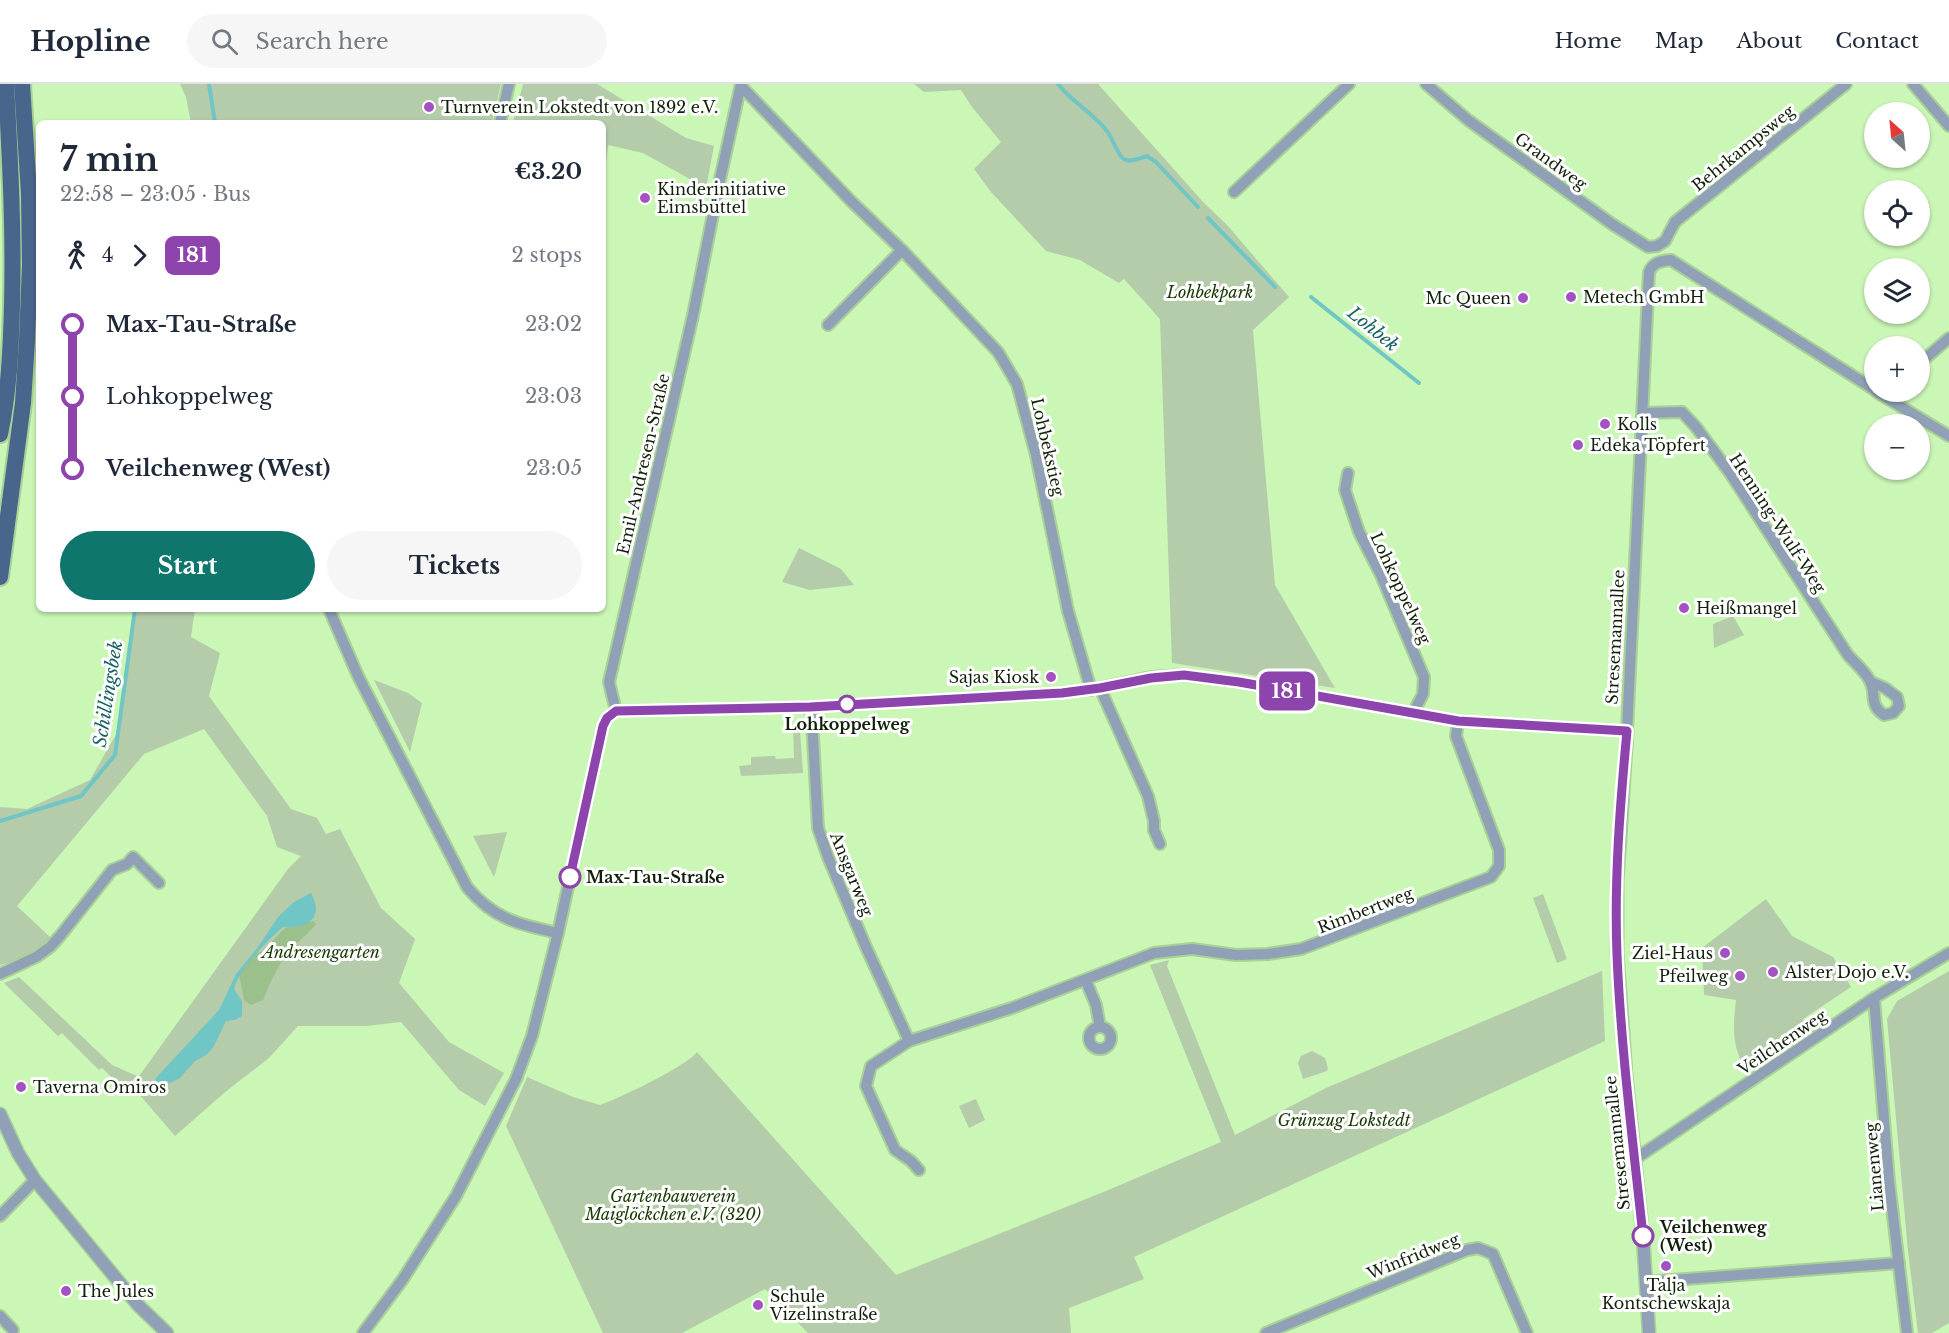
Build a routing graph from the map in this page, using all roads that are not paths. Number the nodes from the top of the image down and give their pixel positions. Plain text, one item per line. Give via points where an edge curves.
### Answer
1 (6, 84) edge
2 (22, 84) edge
3 (509, 84) edge
4 (1349, 84) edge
5 (1427, 84) edge
6 (1846, 84) edge
7 (1912, 84) edge
8 (741, 85) edge
9 (501, 120) edge
10 (1949, 126) edge
11 (1234, 192) dead end
12 (1665, 241) joint
13 (902, 250) junction
14 (828, 325) dead end
15 (1949, 339) edge
16 (1930, 355) edge
17 (5, 359) edge
18 (1864, 382) edge
19 (1896, 402) edge
20 (1643, 413) junction
21 (0, 434) edge
22 (1949, 436) edge
23 (1348, 473) dead end
24 (5, 496) edge
25 (0, 576) edge
26 (330, 612) edge
27 (1871, 682) dead end
28 (1095, 689) junction
29 (810, 707) junction
30 (616, 711) junction
31 (1413, 713) junction
32 (1458, 721) junction
33 (1627, 731) junction
34 (1160, 844) dead end
35 (159, 883) dead end
36 (558, 933) junction
37 (1949, 953) edge
38 (0, 974) edge
39 (1086, 981) junction
40 (1874, 998) junction
41 (1100, 1027) dead end
42 (909, 1041) junction
43 (0, 1114) edge
44 (1635, 1159) junction
45 (919, 1170) dead end
46 (34, 1180) junction
47 (0, 1216) edge
48 (1899, 1263) junction
49 (1647, 1282) junction
50 (0, 1317) edge
51 (14, 1330) dead end
52 (167, 1333) edge
53 (363, 1333) edge
54 (1266, 1333) edge
55 (1527, 1333) edge
56 (1649, 1333) edge
57 (1907, 1333) edge

1 - 17 main road via 13,269
2 - 24 main road via 30,265 23,403
3 - 9 street
4 - 11 street
5 - 12 street, Grandweg via 1468,120 1612,224 1648,247
6 - 12 street, Behrkampsweg via 1675,222
7 - 10 street
8 - 13 street, Lohbekstieg
8 - 30 street, Emil-Andresen-Straße via 609,682
13 - 14 street
13 - 28 street, Lohbekstieg via 998,352 1017,384 1036,455 1068,612
15 - 16 street
17 - 21 main road via 7,394
18 - 20 street, Stresemannallee via 1671,260 1662,261 1649,272
19 - 22 street
20 - 27 street, Henning-Wulf-Weg via 1682,412 1696,427 1842,647
20 - 33 street, Stresemannallee
23 - 31 street, Lohkoppelweg via 1345,490 1359,532 1424,677 1423,694
24 - 25 main road
26 - 36 street via 358,676 468,887 501,917
28 - 29 street
28 - 31 street via 1184,675
28 - 34 street via 1148,796
29 - 30 street
29 - 42 street, Ansgarweg via 818,828
30 - 36 street via 603,726
31 - 32 street
32 - 33 street
32 - 39 street, Rimbertweg via 1456,736 1499,850 1499,866 1491,877 1300,950 1236,955 1192,949 1154,953
33 - 44 street, Stresemannallee via 1617,882 1617,953
35 - 38 street via 133,857 112,870 50,947
36 - 53 street via 532,1036 507,1098 456,1196
37 - 40 street, Veilchenweg
39 - 41 street
39 - 42 street, Rimbertweg
40 - 44 street, Veilchenweg
40 - 48 street, Lianenweg
42 - 45 street, Rimbertweg via 871,1066 866,1086 895,1150
43 - 46 street
44 - 49 street, Stresemannallee
46 - 47 street
46 - 52 street via 133,1299
48 - 49 street
48 - 57 street, Lianenweg
49 - 56 street, Stresemannallee
50 - 51 street
54 - 55 street, Winfridweg via 1478,1248 1493,1254

